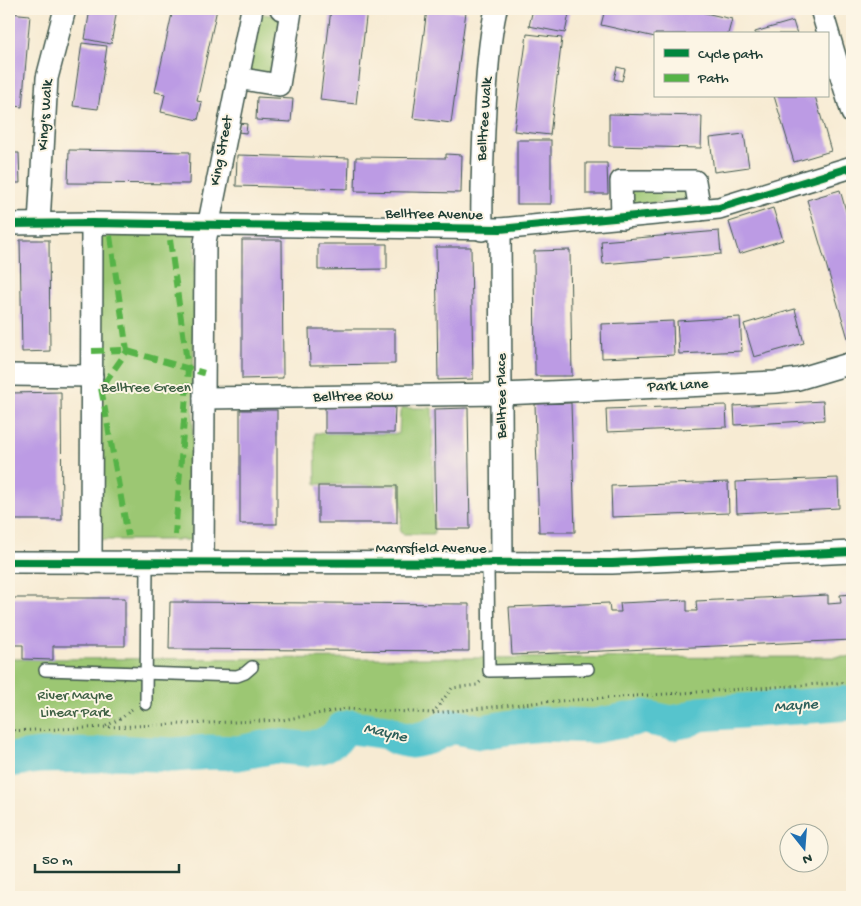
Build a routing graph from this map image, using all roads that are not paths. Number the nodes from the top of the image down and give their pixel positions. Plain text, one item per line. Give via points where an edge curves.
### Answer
1 (64, 9) edge
2 (252, 9) edge
3 (281, 9) edge
4 (496, 9) edge
5 (821, 9) edge
6 (828, 32) edge
7 (828, 32) edge
8 (237, 78) junction
9 (852, 113) edge
10 (852, 167) edge
11 (700, 210) junction
12 (622, 218) junction
13 (92, 223) junction
14 (9, 224) edge
15 (39, 224) junction
16 (208, 225) junction
17 (491, 230) junction
18 (852, 363) edge
19 (9, 375) edge
20 (92, 376) junction
21 (502, 394) junction
22 (204, 398) junction
23 (852, 552) edge
24 (9, 562) edge
25 (147, 562) junction
26 (203, 562) junction
27 (91, 563) junction
28 (495, 563) junction
29 (252, 667) dead end
30 (588, 668) dead end
31 (45, 670) dead end
32 (146, 673) junction
33 (146, 704) road end

1 - 15 street, King's Walk via 47,78
2 - 8 street, King Street
3 - 8 street via 291,10 279,85
4 - 17 street, Belltree Walk via 487,79 481,185
5 - 6 street
7 - 9 street
8 - 16 street, King Street
10 - 11 street, Belltree Avenue via 719,208
11 - 12 street, Belltree Avenue
11 - 12 street via 695,181 621,181
12 - 17 street, Belltree Avenue
13 - 15 street, Belltree Avenue
13 - 16 street, Belltree Avenue
13 - 20 street
14 - 15 street, Belltree Avenue
16 - 17 street, Belltree Avenue
16 - 22 street via 205,242
17 - 21 street, Belltree Place
18 - 21 street, Park Lane via 798,379 775,382
19 - 20 street
20 - 27 street
21 - 22 street, Belltree Row
21 - 28 street, Belltree Place
22 - 26 street
23 - 28 street, Marrsfield Avenue via 612,563
24 - 27 street, Marrsfield Avenue
25 - 26 street, Marrsfield Avenue
25 - 27 street, Marrsfield Avenue
25 - 32 lane
26 - 28 street, Marrsfield Avenue
28 - 30 lane via 489,672
29 - 32 lane via 237,676
31 - 32 lane
32 - 33 lane

